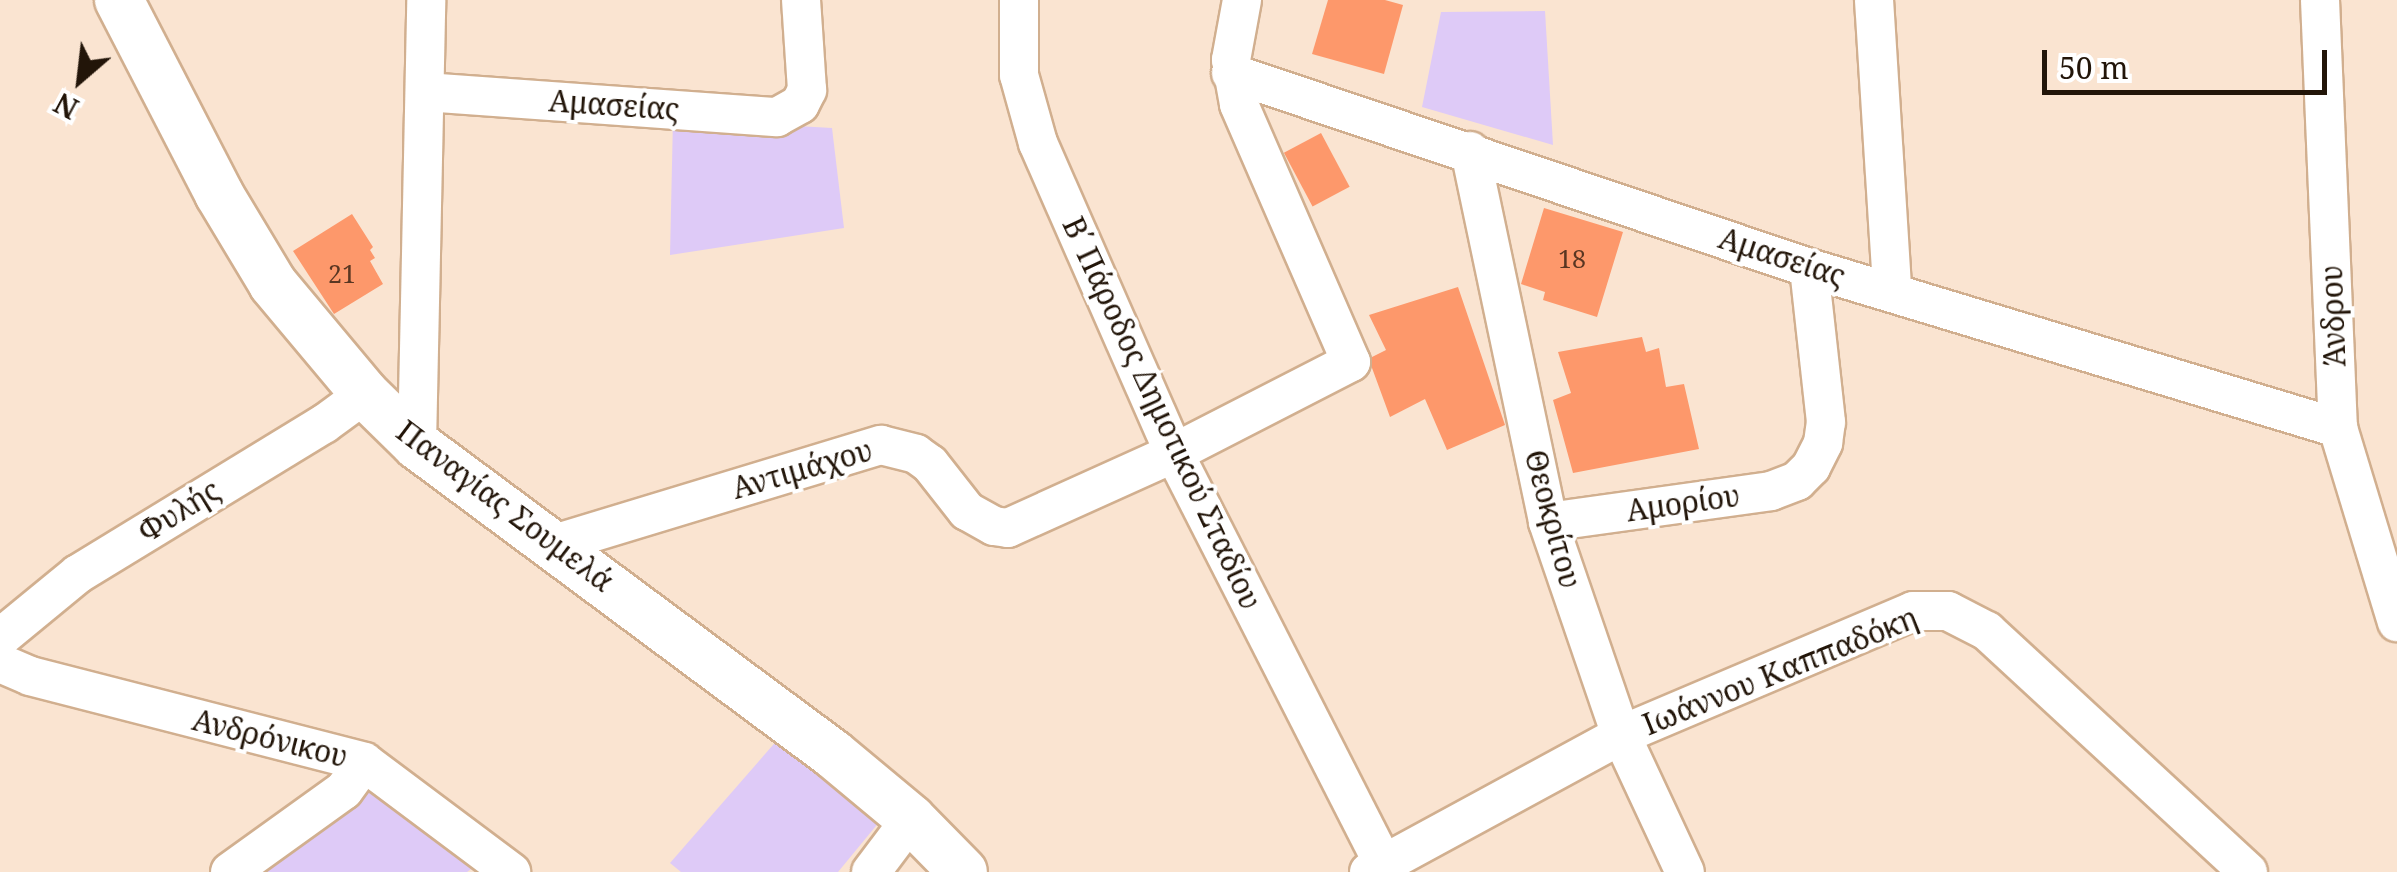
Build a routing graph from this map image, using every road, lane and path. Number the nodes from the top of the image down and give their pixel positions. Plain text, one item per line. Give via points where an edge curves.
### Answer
1 (119, 0) edge
2 (426, 0) edge
3 (800, 0) edge
4 (1018, 0) edge
5 (1242, 0) edge
6 (1874, 0) edge
7 (2320, 0) edge
8 (1231, 73) junction
9 (425, 92) junction
10 (1470, 151) junction
11 (1810, 268) junction
12 (1892, 290) junction
13 (364, 394) junction
14 (2338, 428) junction
15 (417, 445) junction
16 (1174, 453) junction
17 (1548, 522) junction
18 (551, 545) junction
19 (2397, 622) edge
20 (0, 638) edge
21 (0, 663) edge
22 (1621, 735) junction
23 (364, 762) junction
24 (911, 819) junction
25 (1376, 868) edge
26 (505, 870) edge
27 (230, 872) edge
28 (871, 872) edge
29 (963, 872) edge
30 (1685, 872) edge
31 (2248, 872) edge

1 - 13 street, Παναγίας Σουμελά via 218,194 274,284
2 - 9 street
3 - 9 street, Αμασείας via 807,76 800,104 776,116
4 - 16 street, Β΄ Πάροδος Δημοτικού Σταδίου via 1018,75 1028,116
5 - 8 street
6 - 12 street
7 - 14 street, Άνδρου
8 - 10 street, Αμασείας
8 - 16 street, Αντιμάχου via 1350,362
9 - 15 street
10 - 11 street, Αμασείας
10 - 17 street, Θεοκρίτου
11 - 12 street, Αμασείας
11 - 17 street, Αμορίου via 1826,422 1823,443 1797,481 1771,492
12 - 14 street, Αμασείας
13 - 15 street, Παναγίας Σουμελά
13 - 20 street, Φυλής via 78,574
14 - 19 street, Άνδρου
15 - 18 street, Παναγίας Σουμελά
16 - 18 street, Αντιμάχου via 1008,528 967,511 916,454 900,446 862,447
16 - 25 street, Β΄ Πάροδος Δημοτικού Σταδίου
17 - 22 street, Θεοκρίτου
18 - 24 street, Παναγίας Σουμελά
21 - 23 street, Ανδρόνικου
22 - 25 street, Ιωάννου Καππαδόκη
22 - 30 street, Θεοκρίτου
22 - 31 street, Ιωάννου Καππαδόκη via 1913,611 1948,611 1987,631
23 - 26 street, Ανδρόνικου
23 - 27 street via 344,790
24 - 28 street
24 - 29 street, Παναγίας Σουμελά

